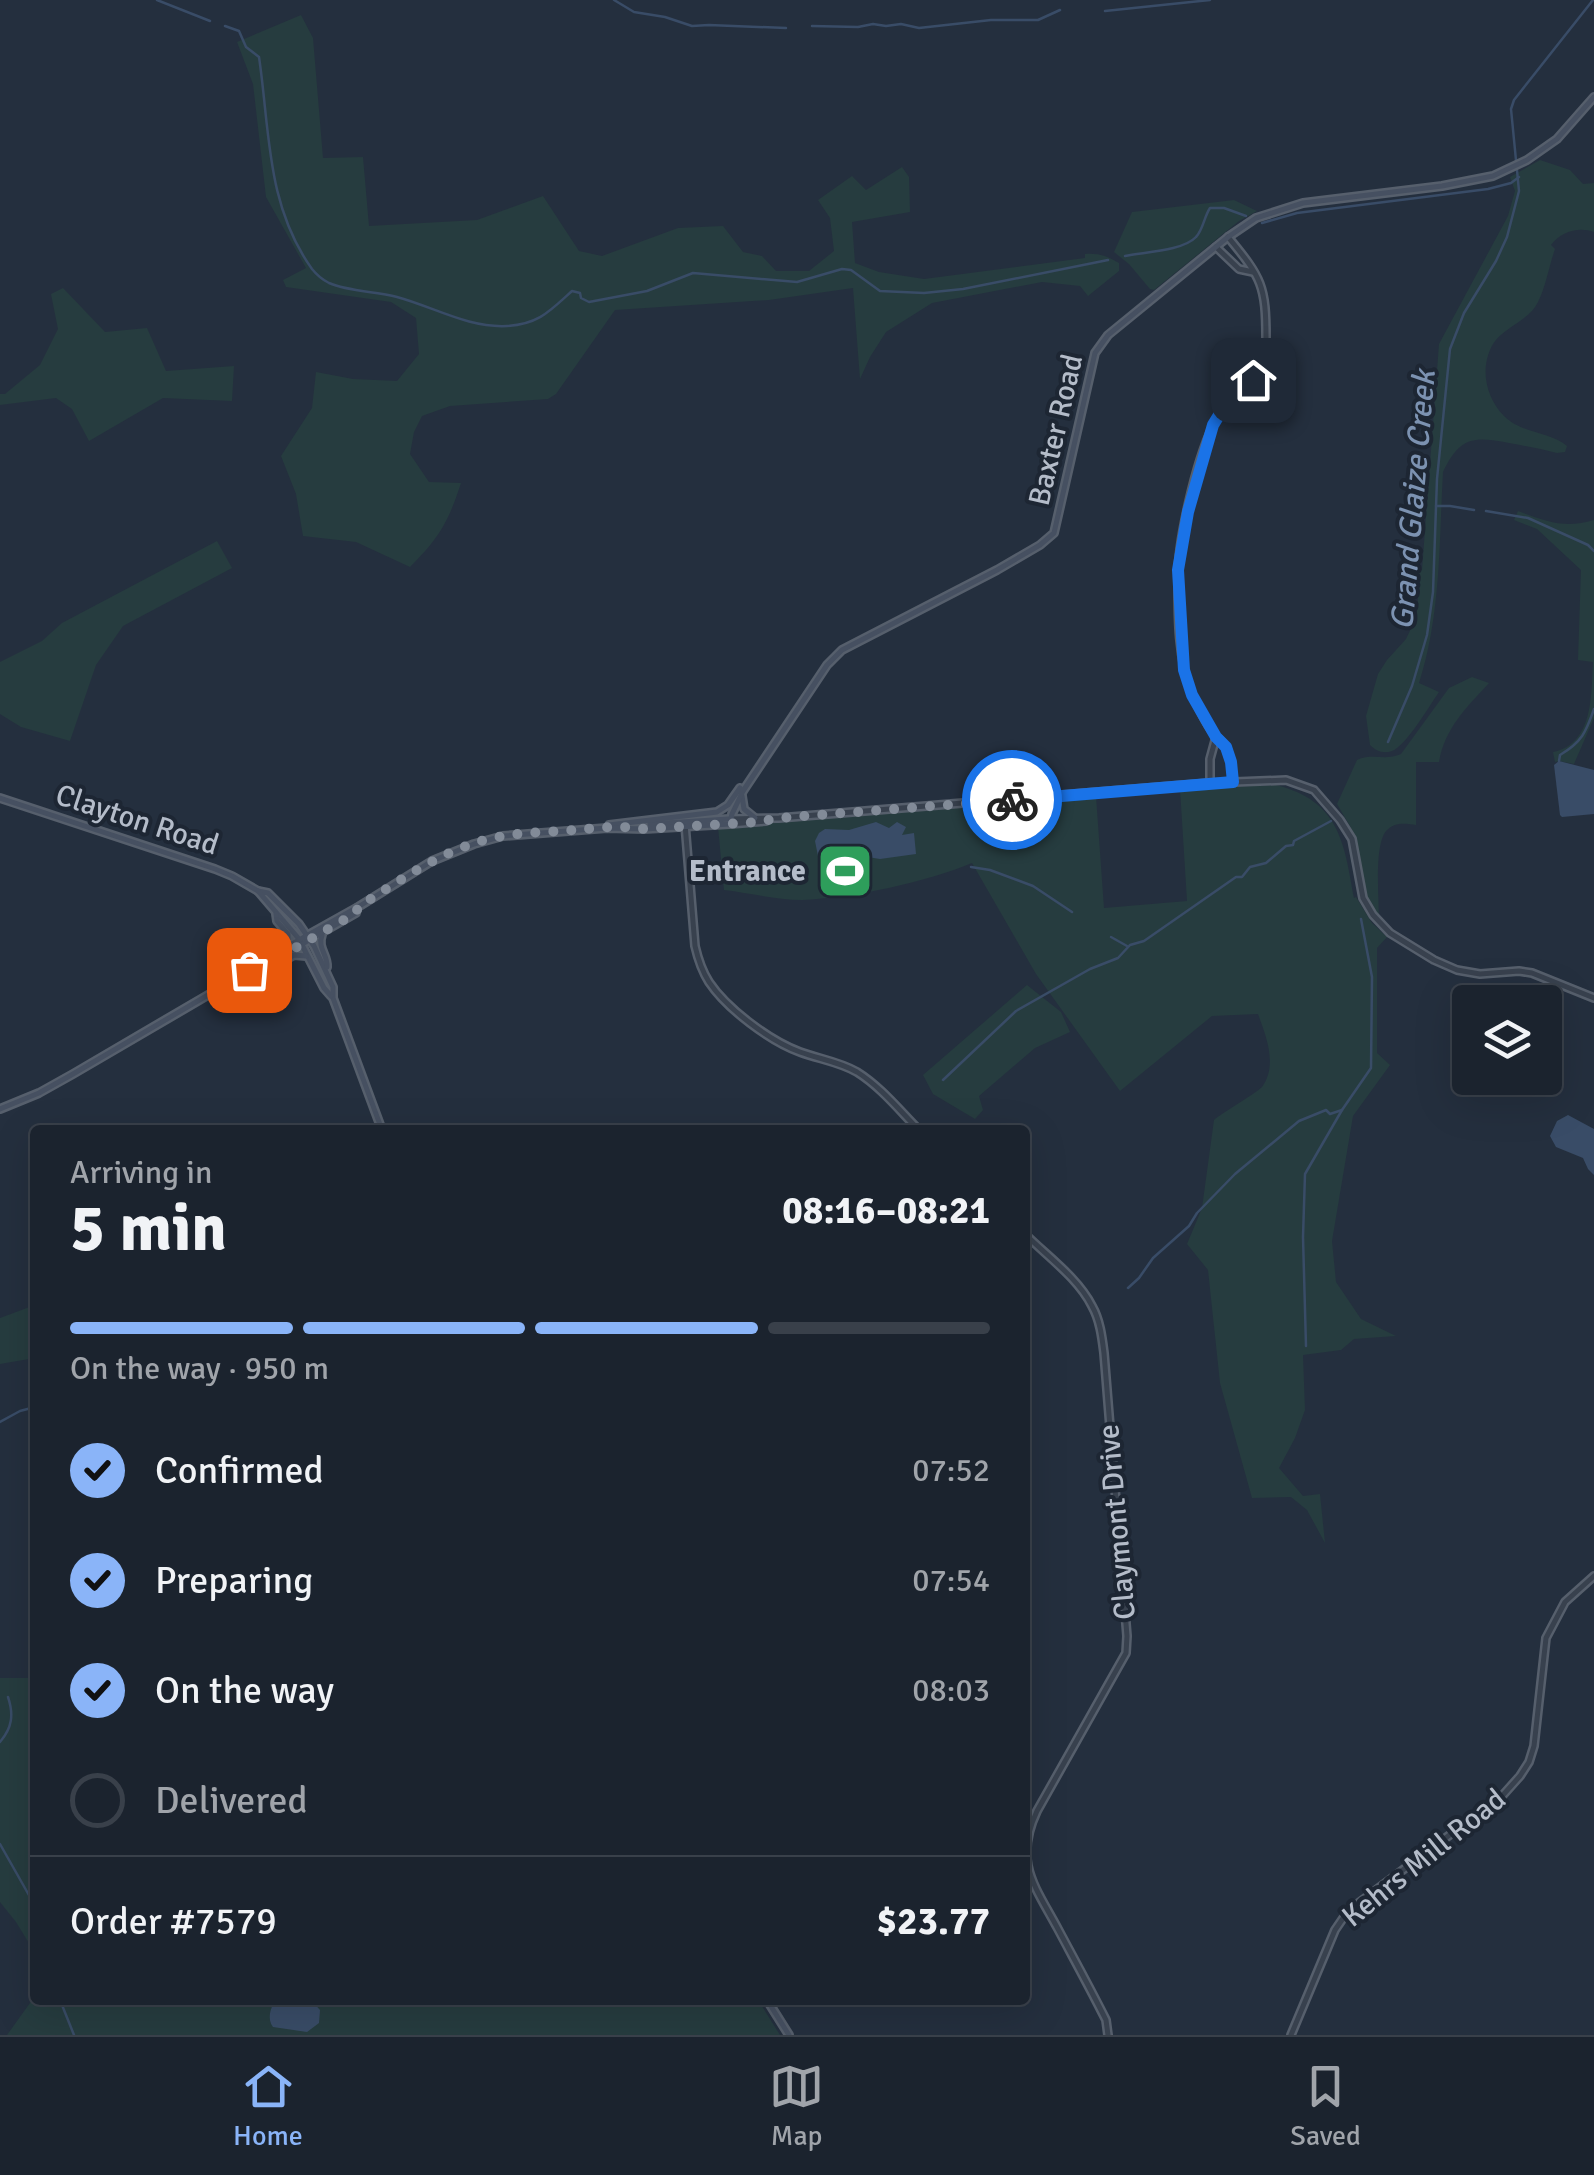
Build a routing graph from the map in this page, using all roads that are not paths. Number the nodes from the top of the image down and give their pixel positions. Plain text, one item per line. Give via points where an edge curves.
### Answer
1 (1594, 97) edge
2 (1228, 237) junction
3 (1216, 247) junction
4 (1252, 272) junction
5 (1216, 737) junction
6 (762, 762) junction
7 (1233, 782) junction
8 (1210, 783) junction
9 (742, 791) junction
10 (0, 798) edge
11 (755, 818) junction
12 (779, 818) junction
13 (730, 822) junction
14 (685, 824) junction
15 (606, 828) junction
16 (258, 891) junction
17 (358, 907) junction
18 (276, 911) junction
19 (324, 932) junction
20 (304, 940) junction
21 (282, 949) junction
22 (308, 957) junction
23 (272, 961) junction
24 (249, 970) junction
25 (326, 970) junction
26 (333, 998) junction
27 (1594, 998) edge
28 (0, 1109) edge
29 (380, 1125) edge
30 (914, 1125) edge
31 (1030, 1239) edge
32 (1594, 1576) edge
33 (1030, 1829) edge
34 (1030, 1869) edge
35 (770, 2005) edge
36 (789, 2035) edge
37 (1108, 2035) edge
38 (1291, 2035) edge

1 - 2 main road, Baxter Road via 1558,138 1480,180 1304,203 1256,218
2 - 3 main road, Baxter Road
2 - 4 street
3 - 4 street
3 - 6 main road, Baxter Road via 1100,344 1054,533 842,650
4 - 5 street via 1266,304 1266,361 1213,425 1178,570 1184,670
5 - 7 street via 1226,747
5 - 8 street
6 - 9 main road, Baxter Road
6 - 15 main road via 717,812
7 - 8 street
7 - 27 street via 1286,780 1322,798 1352,839 1360,889 1373,916 1434,960 1469,973 1532,973
8 - 12 street
9 - 11 main road via 742,805
9 - 13 main road, Baxter Road
10 - 16 main road, Clayton Road via 215,869
11 - 12 street
11 - 13 street
12 - 13 street
13 - 14 main road
14 - 15 main road
14 - 30 street via 695,946 710,984 776,1040 868,1079
15 - 17 main road via 474,844
16 - 18 main road, Clayton Road
16 - 20 main road, Clayton Road via 300,924
17 - 19 main road
17 - 20 main road
18 - 20 main road, Clayton Road
18 - 21 main road via 288,934
19 - 20 main road
19 - 25 main road
20 - 21 main road
20 - 22 main road, Clayton Road
20 - 23 main road
20 - 25 main road, Clayton Road
21 - 24 main road
22 - 23 main road
22 - 26 main road, Clayton Road
23 - 24 main road
24 - 28 main road via 56,1084
25 - 26 main road, Clayton Road
26 - 29 main road, Clayton Road
31 - 33 street, Claymont Drive via 1091,1303 1101,1330 1127,1636 1126,1654
32 - 38 street, Kehrs Mill Road via 1565,1602 1546,1638 1534,1746 1525,1769 1502,1795 1343,1918
34 - 37 street, Claymont Drive
35 - 36 main road

